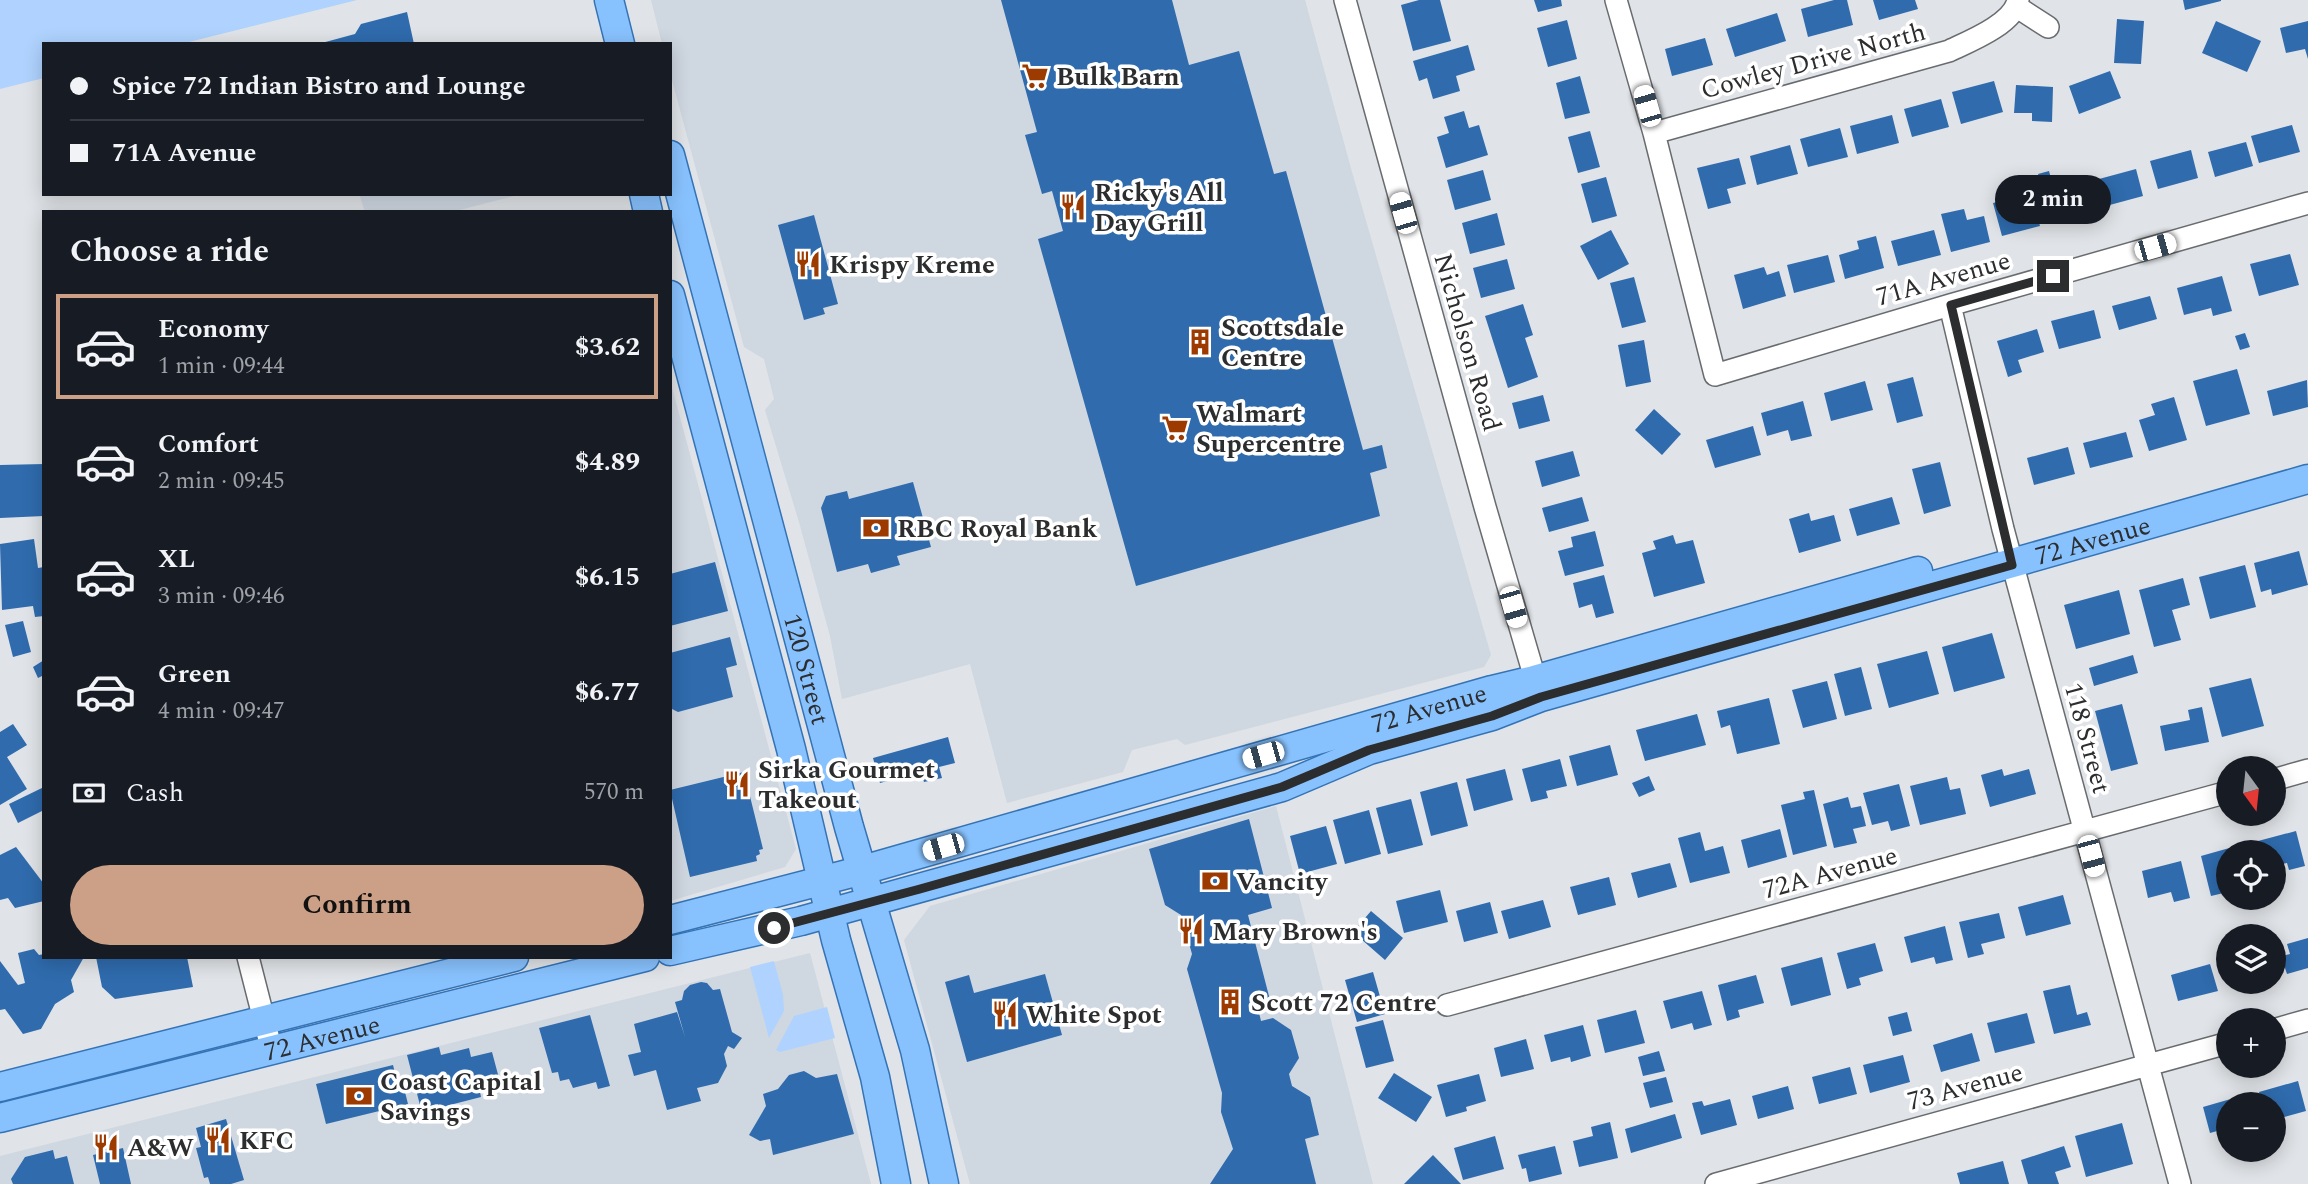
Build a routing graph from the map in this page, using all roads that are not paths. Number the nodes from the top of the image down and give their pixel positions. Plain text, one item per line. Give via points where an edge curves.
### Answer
1 (609, 0) edge
2 (1345, 0) edge
3 (1616, 0) edge
4 (2017, 4) edge
5 (2048, 27) dead end
6 (620, 42) edge
7 (1654, 133) junction
8 (672, 162) edge
9 (2308, 203) edge
10 (672, 302) edge
11 (1951, 305) junction
12 (2308, 461) edge
13 (2308, 480) edge
14 (2010, 555) junction
15 (1538, 689) junction
16 (1263, 755) junction
17 (2308, 770) edge
18 (2286, 776) edge
19 (2216, 795) edge
20 (1128, 831) junction
21 (2085, 831) junction
22 (863, 870) junction
23 (824, 881) junction
24 (873, 902) junction
25 (831, 914) junction
26 (672, 919) edge
27 (672, 951) edge
28 (249, 959) edge
29 (506, 959) edge
30 (637, 959) edge
31 (1447, 1005) dead end
32 (264, 1020) junction
33 (2308, 1020) edge
34 (2286, 1026) edge
35 (2216, 1046) edge
36 (272, 1051) junction
37 (2148, 1065) junction
38 (0, 1087) edge
39 (0, 1118) edge
40 (896, 1184) edge
41 (944, 1184) edge
42 (1716, 1184) edge
43 (2180, 1184) edge

1 - 6 main road
2 - 15 street, Nicholson Road
3 - 7 street
4 - 5 street, Cowley Drive North
4 - 7 street, Cowley Drive North via 1991,31 1949,51
7 - 11 street, 71A Avenue via 1715,375
8 - 22 main road, 120 Street
9 - 11 street, 71A Avenue
10 - 23 main road, 120 Street
11 - 14 street, 118 Street
12 - 14 main road, 72 Avenue
13 - 14 main road, 72 Avenue
14 - 15 main road, 72 Avenue
14 - 21 street, 118 Street
15 - 16 main road, 72 Avenue via 1492,690
15 - 20 main road, 72 Avenue via 1492,716 1369,750 1282,787
16 - 20 main road via 1254,772 1230,783 1143,809
16 - 22 main road, 72 Avenue
17 - 18 street
19 - 21 street, 72A Avenue
20 - 24 main road, 72 Avenue
21 - 31 street, 72A Avenue
21 - 37 street, 118 Street
22 - 23 main road, 72 Avenue
22 - 24 main road, 120 Street
23 - 25 main road, 120 Street
23 - 26 main road, 72 Avenue
24 - 25 main road, 72 Avenue
24 - 41 main road, 120 Street via 915,1050
25 - 27 main road, 72 Avenue
25 - 40 main road, 120 Street via 875,1077
28 - 32 street
29 - 32 main road, 72 Avenue
30 - 36 main road, 72 Avenue
32 - 36 street
32 - 38 main road, 72 Avenue
33 - 34 street
35 - 37 street, 73 Avenue
36 - 39 main road, 72 Avenue
37 - 42 street, 73 Avenue
37 - 43 street, 118 Street

